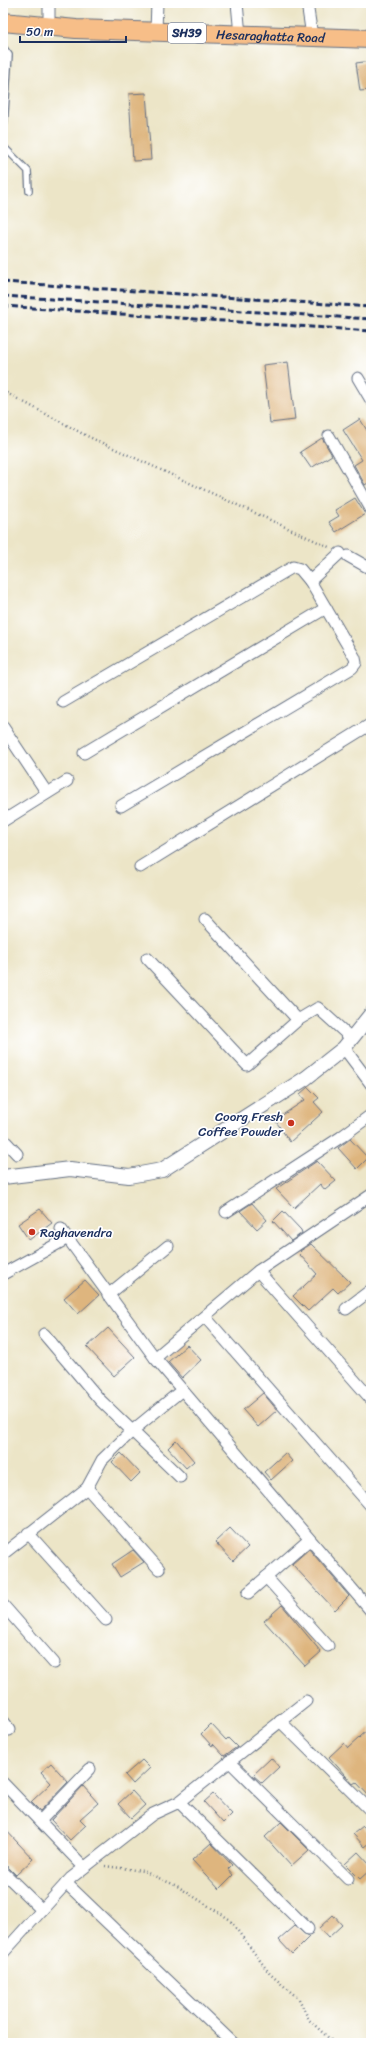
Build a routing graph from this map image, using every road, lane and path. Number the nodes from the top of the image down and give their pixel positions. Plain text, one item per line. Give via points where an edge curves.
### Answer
1 (49, 3) edge
2 (157, 3) edge
3 (237, 3) edge
4 (307, 3) edge
5 (3, 22) edge
6 (48, 26) junction
7 (156, 31) junction
8 (240, 35) junction
9 (312, 36) junction
10 (371, 39) edge
11 (3, 47) edge
12 (3, 141) edge
13 (3, 146) edge
14 (29, 191) dead end
15 (358, 378) dead end
16 (3, 391) edge
17 (371, 400) edge
18 (329, 436) dead end
19 (371, 510) edge
20 (344, 554) junction
21 (371, 569) edge
22 (310, 581) junction
23 (326, 608) junction
24 (63, 702) dead end
25 (371, 724) edge
26 (3, 727) edge
27 (84, 753) dead end
28 (67, 780) dead end
29 (47, 793) junction
30 (122, 806) dead end
31 (3, 821) edge
32 (140, 867) dead end
33 (206, 918) dead end
34 (147, 958) dead end
35 (371, 1014) edge
36 (298, 1020) junction
37 (347, 1043) junction
38 (371, 1084) edge
39 (371, 1115) edge
40 (3, 1139) edge
41 (17, 1154) dead end
42 (3, 1177) edge
43 (371, 1195) edge
44 (226, 1212) dead end
45 (168, 1246) dead end
46 (258, 1271) junction
47 (3, 1274) edge
48 (371, 1290) edge
49 (108, 1295) junction
50 (346, 1309) dead end
51 (205, 1317) junction
52 (44, 1334) dead end
53 (155, 1358) junction
54 (182, 1390) junction
55 (371, 1400) edge
56 (132, 1431) junction
57 (180, 1477) dead end
58 (87, 1488) junction
59 (371, 1506) edge
60 (28, 1533) junction
61 (309, 1540) junction
62 (3, 1554) edge
63 (159, 1569) dead end
64 (266, 1577) junction
65 (248, 1593) dead end
66 (3, 1606) edge
67 (371, 1610) edge
68 (106, 1620) dead end
69 (328, 1646) dead end
70 (54, 1663) dead end
71 (306, 1701) dead end
72 (280, 1720) junction
73 (229, 1761) junction
74 (90, 1769) dead end
75 (3, 1783) edge
76 (179, 1802) junction
77 (368, 1808) dead end
78 (40, 1822) junction
79 (87, 1866) junction
80 (3, 1872) edge
81 (348, 1879) dead end
82 (66, 1883) junction
83 (42, 1910) junction
84 (308, 1929) dead end
85 (3, 1953) edge
86 (233, 2043) edge
87 (334, 2043) edge

1 - 6 street
2 - 7 street
3 - 8 street
4 - 9 street
5 - 6 main road, Hesaraghatta Road / SH39
6 - 7 main road, Hesaraghatta Road / SH39
7 - 8 main road, Hesaraghatta Road / SH39
8 - 9 main road, Hesaraghatta Road / SH39
9 - 10 main road, Hesaraghatta Road / SH39
11 - 12 lane via 9,55
13 - 14 lane via 28,171
15 - 17 street
16 - 20 path via 87,436
18 - 19 street
20 - 21 street
20 - 22 street
22 - 23 street
22 - 24 street via 300,569 293,567
23 - 27 street
23 - 30 street via 355,658 356,663 352,668
25 - 32 street
26 - 29 street
28 - 29 street
29 - 31 street
33 - 36 street
34 - 36 street via 247,1065
35 - 37 street
36 - 37 street via 318,1008
37 - 38 street
37 - 42 street via 306,1078 162,1170 129,1176 70,1169
39 - 44 street
40 - 41 street
43 - 46 street
45 - 49 street
46 - 51 street
46 - 55 street
47 - 49 street via 65,1234
48 - 50 street
49 - 53 street
51 - 53 street
51 - 59 street
52 - 56 street via 100,1400
53 - 54 street
54 - 56 street
54 - 61 street
56 - 57 street
56 - 58 street via 102,1460
58 - 60 street
58 - 63 street
60 - 62 street
60 - 68 street
61 - 64 street
61 - 67 street
64 - 65 street
64 - 69 street
66 - 70 street
71 - 72 street
72 - 73 street
72 - 77 street
73 - 76 street
73 - 81 street
74 - 78 street
75 - 78 street
76 - 79 street via 153,1814
76 - 84 street
78 - 79 street
79 - 82 street
79 - 87 path via 143,1871 177,1886 229,1919 270,1974 299,1999 309,2020
80 - 83 street
82 - 83 street
82 - 86 street
83 - 85 street

